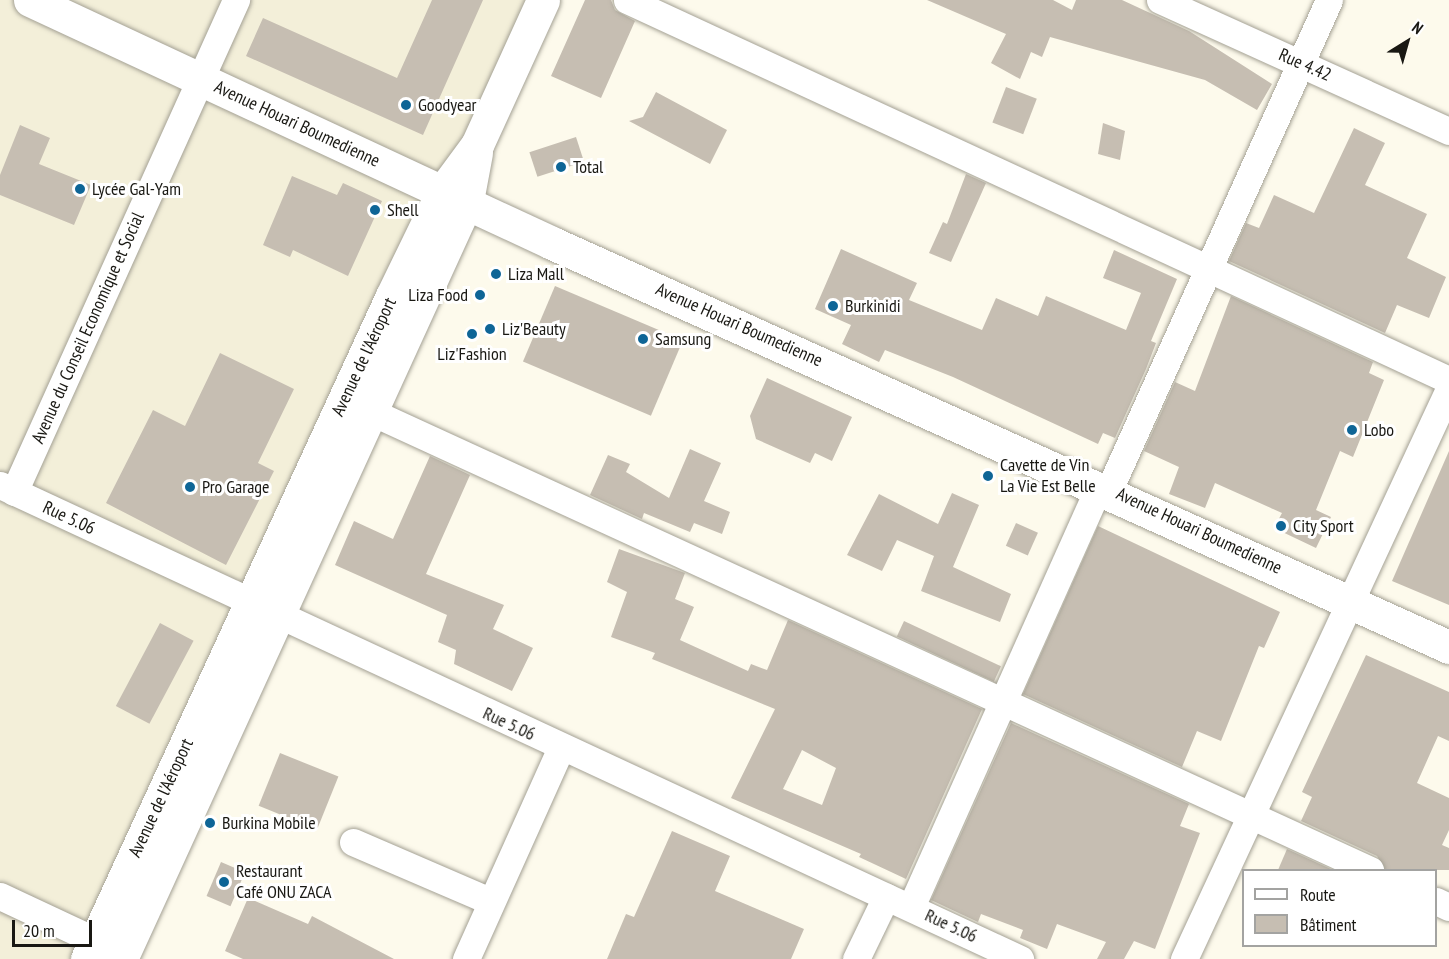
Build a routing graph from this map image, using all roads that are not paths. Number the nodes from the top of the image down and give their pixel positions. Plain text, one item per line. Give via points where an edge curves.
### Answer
1 (30, 0) edge
2 (236, 0) edge
3 (543, 0) edge
4 (627, 0) edge
5 (1161, 0) edge
6 (1329, 0) edge
7 (1302, 63) junction
8 (200, 79) junction
9 (1449, 132) edge
10 (455, 196) junction
11 (1207, 271) junction
12 (1449, 380) edge
13 (1449, 389) edge
14 (359, 406) junction
15 (1104, 488) junction
16 (7, 489) edge
17 (1352, 602) junction
18 (250, 603) junction
19 (279, 618) junction
20 (1449, 647) edge
21 (1002, 704) junction
22 (561, 748) junction
23 (1250, 816) junction
24 (352, 842) dead end
25 (1368, 869) edge
26 (0, 896) edge
27 (886, 897) junction
28 (490, 901) junction
29 (911, 907) junction
30 (113, 954) edge
31 (466, 959) edge
32 (856, 959) edge
33 (1020, 959) edge
34 (1184, 959) edge

1 - 8 main road, Avenue Houari Boumedienne
2 - 8 street, Avenue du Conseil Economique et Social
3 - 10 main road, Avenue de l'Aéroport
4 - 11 street
5 - 7 street, Rue 4.42
6 - 7 street
7 - 9 street, Rue 4.42
7 - 11 street
8 - 10 main road, Avenue Houari Boumedienne
8 - 16 street, Avenue du Conseil Economique et Social
10 - 14 main road, Avenue de l'Aéroport
10 - 15 main road, Avenue Houari Boumedienne
11 - 12 street
11 - 15 street
13 - 17 street
14 - 18 main road, Avenue de l'Aéroport
14 - 19 main road, Avenue de l'Aéroport
14 - 21 street
15 - 17 main road, Avenue Houari Boumedienne
15 - 21 street
16 - 18 street, Rue 5.06
17 - 20 main road, Avenue Houari Boumedienne
17 - 23 street
18 - 19 street, Rue 5.06
18 - 30 main road, Avenue de l'Aéroport
19 - 22 street, Rue 5.06
19 - 30 main road, Avenue de l'Aéroport
21 - 23 street
21 - 29 street
22 - 27 street, Rue 5.06
22 - 28 street
23 - 25 street
23 - 34 street
24 - 28 street
26 - 30 street
27 - 29 street, Rue 5.06
27 - 32 street
28 - 31 street
29 - 33 street, Rue 5.06

